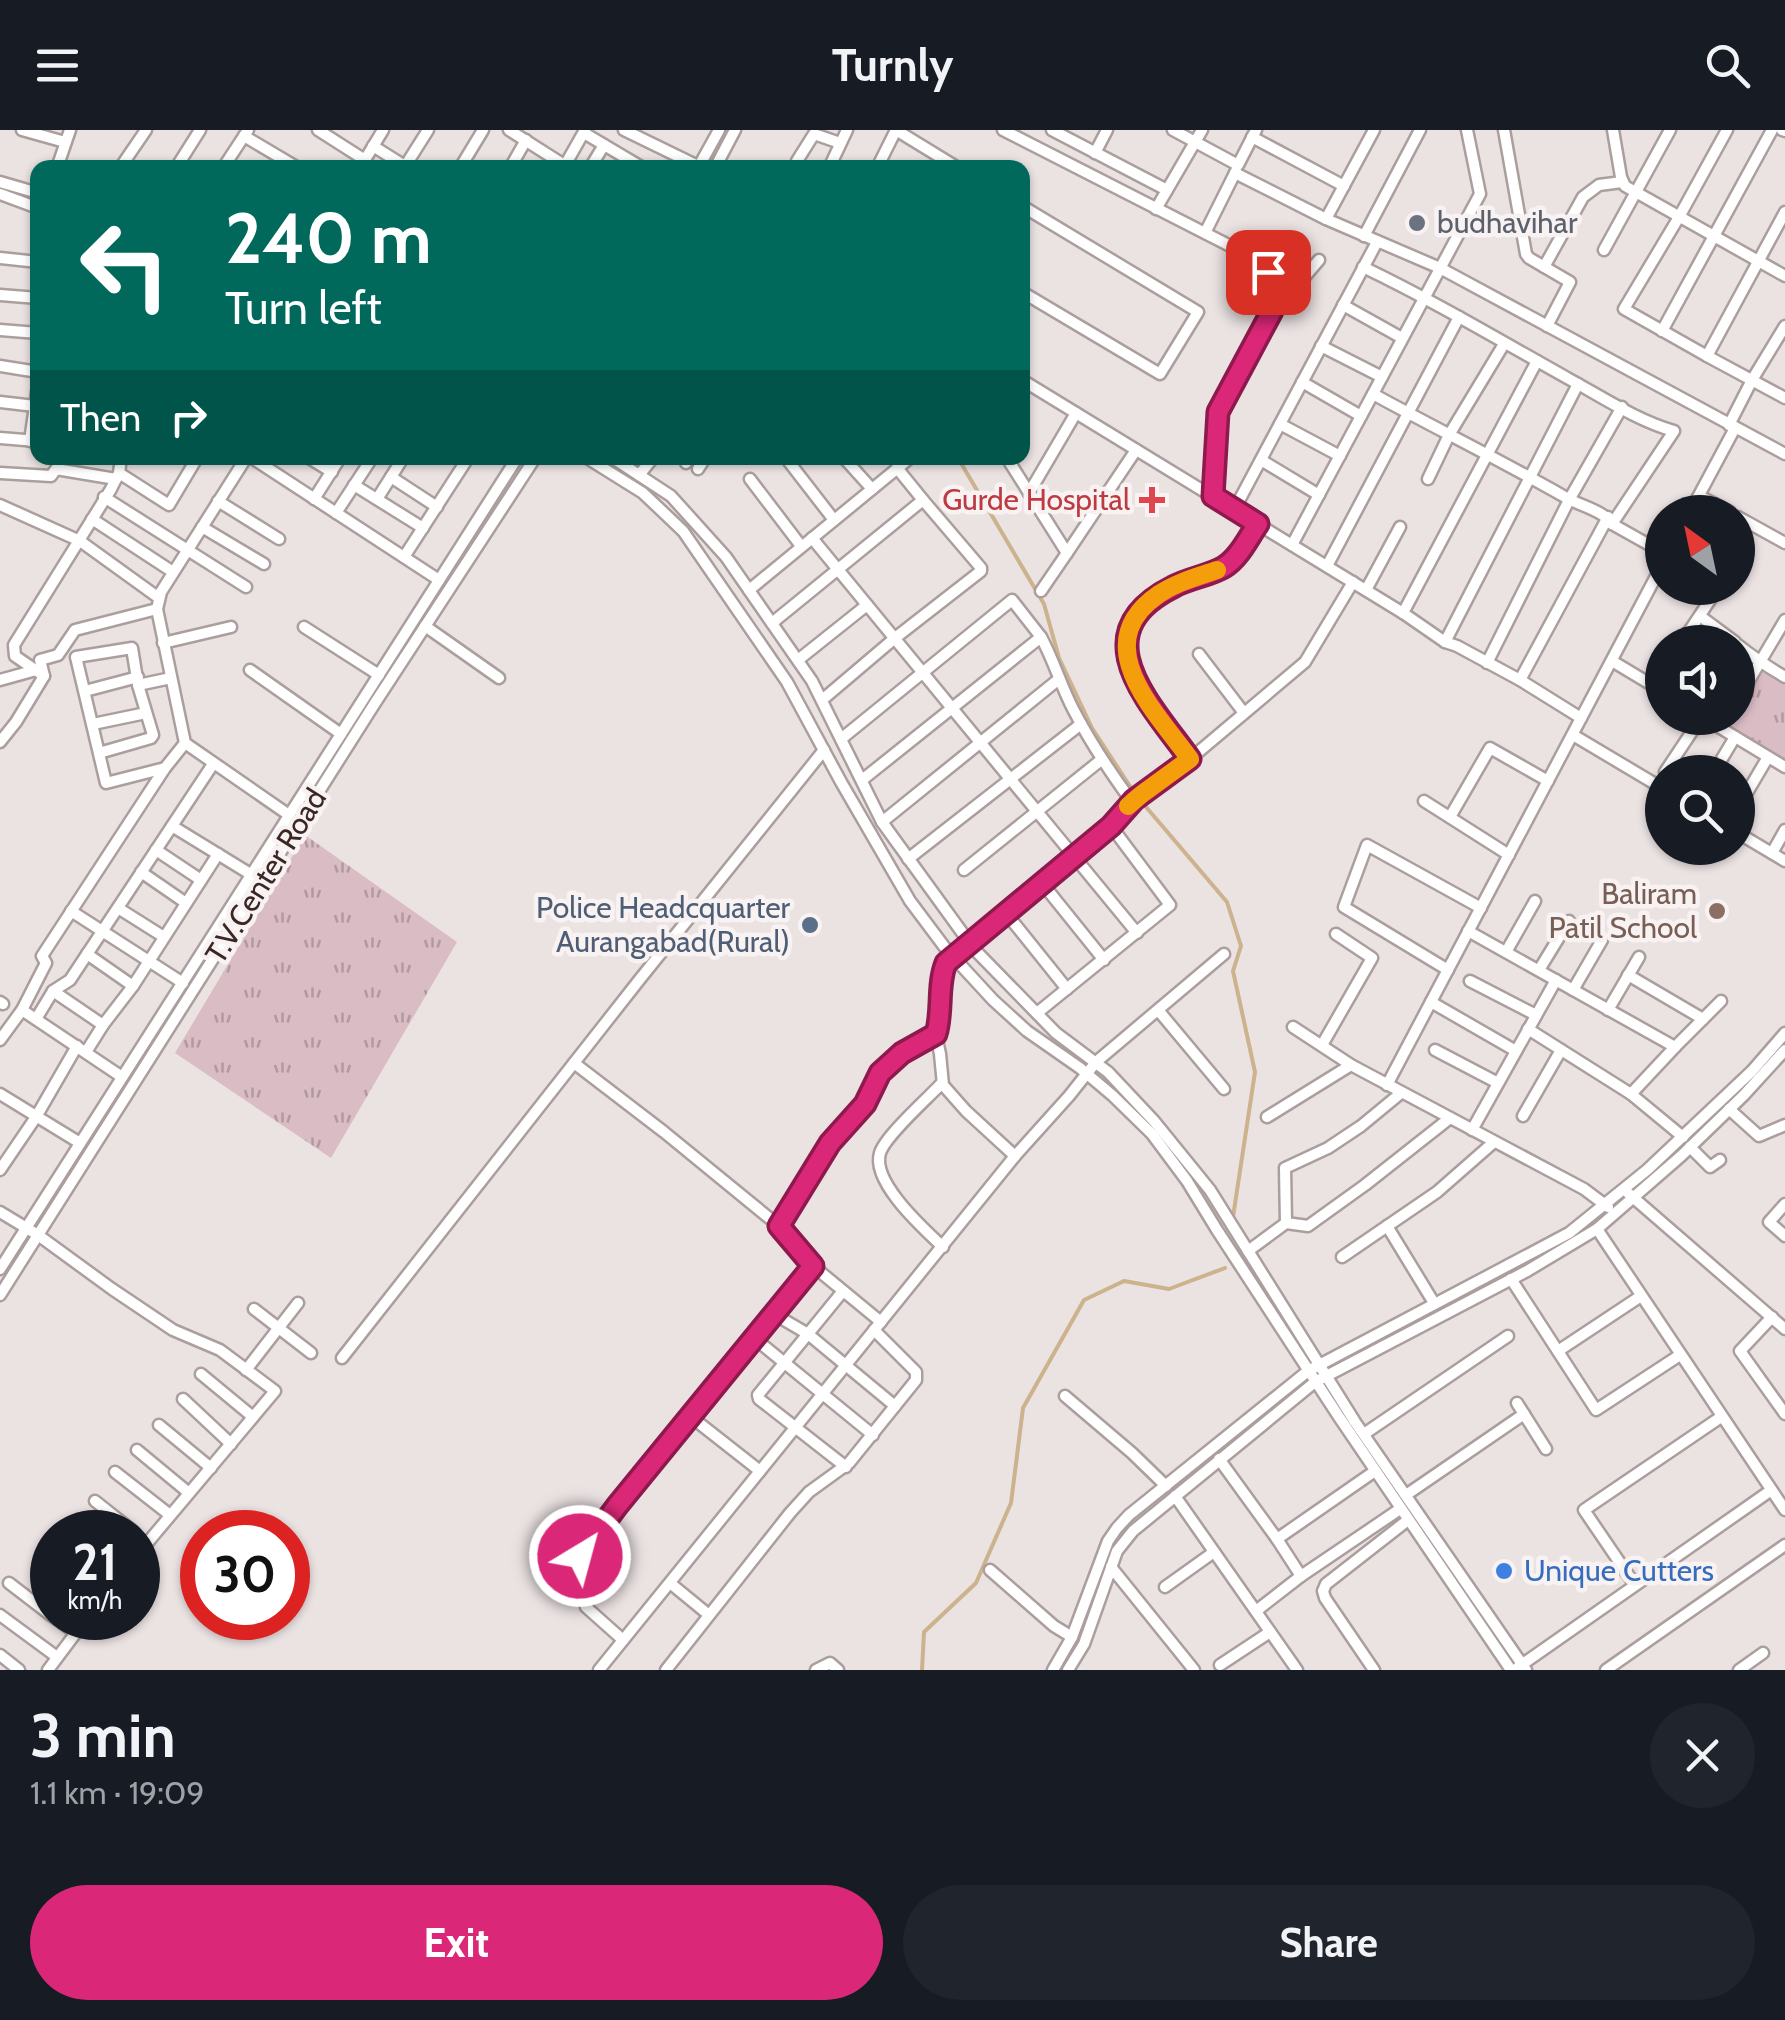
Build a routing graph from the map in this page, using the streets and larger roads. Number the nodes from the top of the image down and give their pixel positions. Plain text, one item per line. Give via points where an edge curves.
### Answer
1 (22, 130) edge
2 (70, 130) edge
3 (146, 130) edge
4 (200, 130) edge
5 (318, 130) edge
6 (384, 130) edge
7 (428, 130) edge
8 (483, 130) edge
9 (509, 130) edge
10 (624, 130) edge
11 (719, 130) edge
12 (735, 130) edge
13 (847, 130) edge
14 (896, 130) edge
15 (1002, 130) edge
16 (1107, 130) edge
17 (1173, 130) edge
18 (1202, 130) edge
19 (1374, 130) edge
20 (1420, 130) edge
21 (1467, 130) edge
22 (1504, 130) edge
23 (1613, 130) edge
24 (1670, 130) edge
25 (1727, 130) edge
26 (1772, 130) edge
27 (584, 131) edge
28 (1058, 131) edge
29 (246, 133) edge
30 (1254, 134) edge
31 (526, 140) junction
32 (65, 142) junction
33 (1195, 142) junction
34 (840, 143) junction
35 (604, 145) junction
36 (374, 146) junction
37 (1095, 152) junction
38 (59, 160) edge
39 (125, 160) edge
40 (181, 160) edge
41 (229, 160) edge
42 (286, 160) edge
43 (357, 160) edge
44 (365, 160) edge
45 (395, 160) edge
46 (410, 160) edge
47 (465, 160) edge
48 (515, 160) edge
49 (556, 160) edge
50 (570, 160) edge
51 (595, 160) edge
52 (629, 160) edge
53 (686, 160) edge
54 (704, 160) edge
55 (719, 160) edge
56 (797, 160) edge
57 (832, 160) edge
58 (881, 160) edge
59 (945, 160) edge
60 (1236, 169) junction
61 (0, 182) edge
62 (1622, 182) junction
63 (1344, 186) junction
64 (1167, 190) junction
65 (30, 191) edge
66 (1636, 191) junction
67 (0, 194) edge
68 (30, 205) edge
69 (1156, 208) junction
70 (1030, 211) edge
71 (1785, 212) edge
72 (1680, 217) junction
73 (1326, 220) junction
74 (1204, 233) junction
75 (1364, 236) junction
76 (1715, 237) junction
77 (1377, 242) junction
78 (1604, 250) dead end
79 (0, 258) edge
80 (1319, 260) dead end
81 (30, 261) edge
82 (1758, 261) junction
83 (1364, 267) junction
84 (1544, 267) junction
85 (1440, 268) junction
86 (1785, 276) edge
87 (0, 294) edge
88 (1276, 295) junction
89 (30, 297) edge
90 (1030, 297) edge
91 (1424, 297) junction
92 (1343, 306) junction
93 (1459, 317) junction
94 (1547, 326) junction
95 (1785, 326) edge
96 (0, 330) edge
97 (1662, 331) junction
98 (30, 332) edge
99 (1402, 338) junction
100 (1504, 344) junction
101 (1780, 345) edge
102 (1321, 346) junction
103 (1707, 356) junction
104 (1538, 361) junction
105 (0, 366) edge
106 (30, 371) edge
107 (1382, 377) junction
108 (1752, 380) junction
109 (1302, 382) junction
110 (1578, 384) junction
111 (1030, 385) edge
112 (1373, 394) junction
113 (1785, 398) edge
114 (0, 402) edge
115 (30, 405) edge
116 (1622, 407) junction
117 (1076, 413) junction
118 (1408, 413) junction
119 (1361, 416) junction
120 (1280, 424) junction
121 (1732, 426) junction
122 (1449, 435) junction
123 (0, 438) edge
124 (30, 441) edge
125 (1136, 450) junction
126 (1785, 454) edge
127 (1340, 456) junction
128 (1488, 457) junction
129 (1261, 460) junction
130 (119, 465) edge
131 (193, 465) edge
132 (244, 465) edge
133 (260, 465) edge
134 (320, 465) edge
135 (336, 465) edge
136 (367, 465) edge
137 (399, 465) edge
138 (463, 465) edge
139 (508, 465) edge
140 (530, 465) edge
141 (597, 465) edge
142 (624, 465) edge
143 (647, 465) edge
144 (701, 465) edge
145 (791, 465) edge
146 (850, 465) edge
147 (900, 465) edge
148 (1012, 465) edge
149 (897, 468) junction
150 (698, 469) dead end
151 (332, 472) junction
152 (0, 474) edge
153 (639, 475) junction
154 (118, 476) junction
155 (1530, 476) junction
156 (390, 478) junction
157 (1428, 479) dead end
158 (750, 480) dead end
159 (354, 485) junction
160 (872, 489) junction
161 (1029, 492) junction
162 (1319, 495) junction
163 (1699, 495) edge
164 (1213, 496) junction
165 (104, 497) junction
166 (314, 498) junction
167 (376, 499) junction
168 (923, 500) junction
169 (1569, 500) junction
170 (218, 501) junction
171 (0, 505) edge
172 (437, 506) junction
173 (1234, 510) junction
174 (336, 513) junction
175 (92, 519) junction
176 (834, 520) junction
177 (1610, 521) junction
178 (1258, 524) junction
179 (1755, 525) edge
180 (202, 527) junction
181 (1400, 527) dead end
182 (423, 528) junction
183 (1782, 537) edge
184 (278, 539) dead end
185 (80, 541) junction
186 (807, 542) junction
187 (1645, 542) edge
188 (1292, 545) junction
189 (188, 550) junction
190 (1067, 553) junction
191 (404, 557) junction
192 (264, 564) dead end
193 (1327, 566) junction
194 (838, 569) junction
195 (174, 572) junction
196 (439, 580) junction
197 (1353, 582) junction
198 (246, 588) dead end
199 (749, 590) junction
200 (1366, 590) junction
201 (1042, 591) dead end
202 (1645, 598) edge
203 (158, 603) junction
204 (867, 605) junction
205 (1707, 605) edge
206 (1404, 613) junction
207 (1700, 616) junction
208 (1785, 620) edge
209 (772, 623) junction
210 (1694, 625) edge
211 (1712, 625) edge
212 (425, 626) junction
213 (304, 627) dead end
214 (232, 628) dead end
215 (895, 638) junction
216 (1041, 638) junction
217 (1445, 642) junction
218 (163, 643) junction
219 (1199, 654) dead end
220 (1755, 656) edge
221 (798, 660) junction
222 (1612, 661) junction
223 (1760, 662) junction
224 (1487, 663) junction
225 (1755, 669) edge
226 (250, 670) dead end
227 (40, 673) junction
228 (924, 673) junction
229 (379, 675) junction
230 (1785, 676) edge
231 (171, 678) junction
232 (499, 678) dead end
233 (0, 680) edge
234 (1059, 680) junction
235 (1520, 680) junction
236 (1645, 680) edge
237 (138, 681) junction
238 (85, 691) junction
239 (822, 700) junction
240 (952, 708) junction
241 (146, 713) junction
242 (1244, 713) junction
243 (1581, 718) junction
244 (93, 724) junction
245 (1081, 724) junction
246 (341, 734) junction
247 (1573, 734) junction
248 (1736, 737) joint
249 (841, 739) junction
250 (0, 742) edge
251 (185, 742) junction
252 (982, 742) junction
253 (824, 750) junction
254 (99, 753) junction
255 (1725, 755) edge
256 (1768, 757) junction
257 (1190, 759) junction
258 (1102, 760) junction
259 (214, 764) junction
260 (165, 768) junction
261 (1785, 768) edge
262 (1645, 771) edge
263 (1010, 777) junction
264 (1755, 779) edge
265 (862, 780) junction
266 (1548, 781) junction
267 (1136, 798) junction
268 (1424, 801) dead end
269 (1038, 811) junction
270 (290, 815) junction
271 (1450, 818) junction
272 (882, 822) junction
273 (172, 826) junction
274 (1111, 826) junction
275 (1785, 830) edge
276 (1755, 843) edge
277 (156, 850) junction
278 (1772, 853) junction
279 (218, 854) junction
280 (1509, 854) junction
281 (1075, 856) junction
282 (908, 859) junction
283 (1785, 861) edge
284 (964, 870) dead end
285 (141, 872) junction
286 (252, 874) junction
287 (201, 880) junction
288 (1042, 883) junction
289 (1535, 901) dead end
290 (186, 903) junction
291 (118, 908) junction
292 (1480, 908) junction
293 (71, 911) junction
294 (1006, 912) junction
295 (1569, 921) dead end
296 (1468, 931) junction
297 (102, 932) junction
298 (1137, 933) junction
299 (1336, 934) dead end
300 (164, 937) junction
301 (1602, 940) dead end
302 (970, 943) junction
303 (1506, 952) junction
304 (87, 954) junction
305 (1224, 954) dead end
306 (953, 956) junction
307 (1639, 957) dead end
308 (1104, 960) junction
309 (149, 961) junction
310 (1448, 970) junction
311 (1539, 970) junction
312 (1628, 975) junction
313 (1556, 980) junction
314 (1470, 981) dead end
315 (183, 983) junction
316 (133, 986) junction
317 (1067, 989) junction
318 (1573, 990) junction
319 (53, 991) junction
320 (1721, 1001) dead end
321 (1431, 1002) junction
322 (22, 1010) junction
323 (1158, 1010) junction
324 (1608, 1010) junction
325 (1036, 1012) junction
326 (1536, 1015) junction
327 (1703, 1019) junction
328 (36, 1020) junction
329 (102, 1025) junction
330 (1293, 1027) dead end
331 (1528, 1030) junction
332 (1785, 1033) edge
333 (936, 1034) junction
334 (0, 1040) edge
335 (1322, 1045) junction
336 (1675, 1047) junction
337 (81, 1049) junction
338 (1434, 1050) dead end
339 (1560, 1050) junction
340 (1516, 1051) junction
341 (1784, 1053) edge
342 (1096, 1062) junction
343 (574, 1063) junction
344 (1351, 1065) junction
345 (1088, 1074) junction
346 (122, 1078) junction
347 (942, 1083) junction
348 (1498, 1083) junction
349 (1387, 1084) junction
350 (1224, 1089) dead end
351 (1401, 1093) junction
352 (0, 1094) edge
353 (1631, 1094) junction
354 (1730, 1109) junction
355 (1523, 1116) dead end
356 (36, 1117) junction
357 (1267, 1117) dead end
358 (1450, 1118) junction
359 (1785, 1125) edge
360 (1472, 1130) junction
361 (1494, 1142) junction
362 (1687, 1142) junction
363 (80, 1144) junction
364 (1015, 1156) junction
365 (1720, 1160) dead end
366 (0, 1170) edge
367 (1624, 1189) junction
368 (1634, 1197) junction
369 (1604, 1204) junction
370 (1785, 1204) edge
371 (0, 1212) edge
372 (1616, 1212) junction
373 (1286, 1223) junction
374 (779, 1226) junction
375 (1386, 1227) junction
376 (26, 1228) junction
377 (1597, 1229) junction
378 (38, 1235) junction
379 (1785, 1236) edge
380 (943, 1247) junction
381 (1248, 1251) junction
382 (1342, 1256) dead end
383 (813, 1266) junction
384 (0, 1269) edge
385 (1511, 1279) junction
386 (843, 1291) junction
387 (0, 1295) edge
388 (1641, 1296) junction
389 (298, 1303) dead end
390 (1434, 1303) junction
391 (254, 1309) dead end
392 (774, 1314) junction
393 (1772, 1317) junction
394 (878, 1326) junction
395 (279, 1328) junction
396 (1785, 1329) edge
397 (808, 1334) junction
398 (1508, 1336) dead end
399 (754, 1338) junction
400 (311, 1352) dead end
401 (1558, 1352) junction
402 (1680, 1354) junction
403 (342, 1358) dead end
404 (784, 1363) junction
405 (1320, 1364) junction
406 (845, 1365) junction
407 (246, 1370) junction
408 (1308, 1371) junction
409 (201, 1374) dead end
410 (1321, 1379) junction
411 (822, 1393) junction
412 (1065, 1396) dead end
413 (183, 1399) dead end
414 (895, 1406) junction
415 (1785, 1414) edge
416 (690, 1416) junction
417 (254, 1417) junction
418 (1721, 1417) junction
419 (160, 1424) dead end
420 (796, 1426) junction
421 (1364, 1434) junction
422 (872, 1435) junction
423 (231, 1444) junction
424 (1546, 1448) dead end
425 (137, 1450) dead end
426 (1220, 1459) junction
427 (846, 1467) junction
428 (211, 1468) junction
429 (760, 1471) junction
430 (115, 1472) dead end
431 (1375, 1472) junction
432 (1166, 1486) junction
433 (1770, 1491) junction
434 (189, 1493) junction
435 (1406, 1494) junction
436 (1174, 1496) junction
437 (1150, 1499) junction
438 (95, 1501) dead end
439 (1400, 1508) junction
440 (106, 1510) edge
441 (1158, 1510) junction
442 (1785, 1510) edge
443 (170, 1516) junction
444 (1408, 1520) junction
445 (160, 1523) edge
446 (1277, 1539) junction
447 (1785, 1545) edge
448 (1214, 1552) junction
449 (1111, 1567) junction
450 (990, 1570) dead end
451 (1301, 1576) junction
452 (9, 1583) dead end
453 (670, 1583) junction
454 (1635, 1585) junction
455 (1165, 1588) dead end
456 (30, 1599) edge
457 (1256, 1611) junction
458 (0, 1615) edge
459 (709, 1616) junction
460 (1270, 1632) junction
461 (1072, 1637) junction
462 (71, 1640) edge
463 (623, 1640) junction
464 (1763, 1652) dead end
465 (0, 1655) edge
466 (58, 1657) junction
467 (1220, 1664) dead end
468 (1071, 1665) edge
469 (1294, 1666) edge
470 (674, 1667) edge
471 (1518, 1668) edge
472 (19, 1670) edge
473 (48, 1670) edge
474 (599, 1670) edge
475 (816, 1670) edge
476 (838, 1670) edge
477 (1052, 1670) edge
478 (1083, 1670) edge
479 (1194, 1670) edge
480 (1280, 1670) edge
481 (1374, 1670) edge
482 (1606, 1670) edge
483 (1739, 1670) edge

1 - 32 street
2 - 32 street
3 - 39 street
4 - 40 street
5 - 43 street
6 - 36 street
7 - 46 street
8 - 47 street
9 - 31 street
10 - 53 street
11 - 54 street
12 - 55 street
13 - 34 street
14 - 58 street
14 - 59 street
15 - 69 street
16 - 37 street
17 - 33 street
18 - 33 street
19 - 63 street
20 - 75 street
21 - 85 street via 1480,194
22 - 84 street via 1526,254
23 - 62 street
24 - 66 street
25 - 72 street
26 - 76 street
27 - 35 street
27 - 50 street
28 - 37 street
29 - 41 street
29 - 42 street
30 - 60 street
30 - 63 street
31 - 48 street
31 - 49 street
32 - 38 street
33 - 60 street
33 - 64 street
34 - 56 street via 814,134
34 - 57 street
35 - 51 street
35 - 52 street
36 - 44 street
36 - 45 street
37 - 64 street
60 - 73 street
60 - 74 street
61 - 65 street
62 - 66 street
62 - 84 street via 1582,197
63 - 73 street
64 - 69 street
66 - 72 street
66 - 78 street
67 - 68 street
69 - 74 street
70 - 90 street via 1198,312 1160,374
71 - 82 street
72 - 76 street
72 - 97 street via 1624,310
73 - 75 street
74 - 88 street via 1268,272
75 - 77 street
76 - 82 street
76 - 97 street
77 - 83 street
77 - 85 street
79 - 81 street
80 - 88 street via 1302,281
82 - 86 street
82 - 103 street
83 - 91 street
83 - 92 street
84 - 94 street via 1570,283
85 - 91 street
85 - 94 street
87 - 89 street
88 - 164 street via 1218,412
91 - 93 street
91 - 99 street
92 - 99 street
92 - 102 street
93 - 100 street
93 - 118 street
94 - 121 street
95 - 101 street
96 - 98 street
97 - 103 street
99 - 107 street
100 - 104 street
100 - 122 street
101 - 108 street
102 - 107 street
102 - 109 street
103 - 108 street
104 - 110 street
104 - 128 street
105 - 106 street
107 - 112 street
108 - 113 street
108 - 121 street
109 - 119 street
109 - 120 street
110 - 116 street
110 - 155 street
111 - 117 street
112 - 118 street
112 - 119 street
114 - 115 street
116 - 169 street
116 - 177 street via 1674,431
117 - 125 street
117 - 161 street
118 - 122 street
118 - 193 street
119 - 127 street
120 - 127 street
120 - 129 street
121 - 126 street
121 - 163 street
122 - 128 street
122 - 157 street
123 - 124 street
125 - 164 street
125 - 190 street
127 - 162 street
128 - 155 street
128 - 206 street
129 - 162 street
129 - 173 street
130 - 154 street
131 - 154 street via 169,504
132 - 170 street
133 - 166 street
134 - 151 street
135 - 151 street
136 - 159 street
137 - 156 street
138 - 172 street
139 - 196 street, T.V.Center Road
140 - 212 street, T.V.Center Road
141 - 253 street via 642,493 683,531
142 - 153 street
143 - 153 street
144 - 150 street
145 - 176 street
146 - 160 street
147 - 149 street
148 - 161 street
149 - 160 street
149 - 168 street
151 - 166 street
152 - 154 street
153 - 199 street via 671,496
154 - 165 street
155 - 169 street
155 - 217 street
156 - 167 street
156 - 172 street
158 - 186 street
159 - 167 street
159 - 174 street
160 - 176 street
161 - 190 street
162 - 188 street
164 - 173 street
165 - 175 street
165 - 189 street
166 - 174 street
167 - 182 street
168 - 194 street
168 - 215 street via 981,570
169 - 177 street
169 - 224 street
170 - 180 street
170 - 184 street
171 - 185 street
172 - 182 street
173 - 178 street
174 - 191 street
175 - 185 street
175 - 195 street
176 - 186 street
177 - 187 street
177 - 235 street
178 - 188 street
178 - 257 street via 1224,567 1170,588 1142,608 1125,640 1144,695
179 - 183 street
180 - 189 street
180 - 192 street
181 - 200 street
182 - 191 street
185 - 203 street
185 - 227 street via 14,645 16,656
186 - 194 street
186 - 199 street
188 - 193 street
189 - 195 street
189 - 198 street
190 - 201 street
191 - 196 street
193 - 197 street
194 - 204 street
194 - 209 street
195 - 203 street
196 - 229 street, T.V.Center Road
197 - 200 street
197 - 242 street via 1305,662
199 - 209 street
200 - 206 street
202 - 222 street
203 - 218 street
203 - 227 street via 75,630 58,656 40,660
204 - 215 street
204 - 221 street
205 - 207 street
206 - 217 street
207 - 210 street
207 - 211 street
208 - 223 street
209 - 221 street
212 - 232 street
212 - 378 street, T.V.Center Road
213 - 229 street
214 - 218 street
215 - 228 street
215 - 239 street
216 - 228 street via 1012,600
216 - 234 street
216 - 240 street
217 - 224 street
218 - 231 street
219 - 242 street
220 - 223 street
221 - 239 street
222 - 236 street
222 - 243 street
223 - 225 street
223 - 230 street
224 - 235 street
226 - 246 street
227 - 233 street
227 - 250 street
228 - 240 street
228 - 249 street
229 - 246 street, T.V.Center Road
231 - 237 street
231 - 251 street
234 - 245 street
234 - 252 street
235 - 243 street
237 - 238 street
237 - 238 street via 132,648 76,657
237 - 241 street
238 - 244 street
239 - 249 street
240 - 252 street
240 - 265 street
241 - 244 street
241 - 254 street via 151,738
242 - 257 street
243 - 247 street
244 - 254 street
245 - 258 street
245 - 263 street
246 - 270 street, T.V.Center Road
247 - 262 street
247 - 266 street
248 - 255 street
248 - 256 street
249 - 265 street
251 - 259 street
251 - 260 street
252 - 263 street
252 - 272 street
253 - 306 street via 910,902
253 - 343 street
254 - 260 street via 106,783
256 - 261 street
256 - 264 street
257 - 267 street
258 - 267 street
258 - 269 street
259 - 270 street
259 - 273 street
260 - 293 street
263 - 269 street
263 - 282 street
265 - 272 street
266 - 271 street via 1490,748
266 - 280 street
267 - 274 street
268 - 271 street
269 - 281 street
269 - 284 street
270 - 286 street, T.V.Center Road
271 - 280 street
272 - 282 street
273 - 277 street
273 - 279 street
274 - 281 street
274 - 298 street via 1170,904
275 - 278 street
276 - 278 street
277 - 285 street
277 - 287 street
278 - 283 street
279 - 286 street
279 - 287 street
280 - 292 street
281 - 288 street
281 - 298 street
282 - 302 street
285 - 290 street
285 - 291 street
286 - 315 street, T.V.Center Road
287 - 290 street
288 - 294 street
288 - 308 street
289 - 303 street
290 - 300 street
291 - 297 street
291 - 300 street
292 - 296 street
292 - 310 street via 1367,844 1344,907
293 - 297 street
293 - 322 street via 42,956 46,962
294 - 302 street
294 - 317 street
295 - 311 street
296 - 303 street
296 - 310 street
297 - 304 street
297 - 309 street
298 - 308 street
299 - 335 street via 1372,958
300 - 309 street
301 - 318 street
302 - 306 street
302 - 325 street
303 - 311 street
304 - 316 street
304 - 319 street via 70,980
305 - 323 street
306 - 333 street via 942,971
306 - 345 street via 1028,1031
307 - 312 street
308 - 317 street
309 - 315 street
309 - 316 street
310 - 321 street
311 - 313 street
312 - 324 street
312 - 327 street
313 - 318 street
313 - 326 street
314 - 326 street
315 - 346 street, T.V.Center Road
316 - 329 street
317 - 325 street
318 - 324 street
319 - 328 street
319 - 329 street
320 - 327 street
321 - 340 street
321 - 349 street
322 - 328 street
322 - 334 street
323 - 342 street
323 - 350 street
324 - 336 street
325 - 342 street
326 - 331 street
327 - 336 street
328 - 337 street
329 - 337 street
330 - 335 street
331 - 339 street
331 - 340 street
332 - 362 street
333 - 347 street
333 - 374 street via 880,1073
335 - 344 street
336 - 353 street
337 - 346 street
337 - 356 street
338 - 348 street
339 - 353 street
339 - 355 street
340 - 348 street
341 - 354 street
342 - 345 street
342 - 381 street via 1210,1190
343 - 374 street
343 - 403 street
344 - 349 street
344 - 357 street
345 - 364 street
345 - 408 street via 1152,1134 1188,1181
346 - 363 street, T.V.Center Road
347 - 364 street
347 - 380 street via 878,1158 905,1211
348 - 360 street
349 - 351 street
351 - 358 street
351 - 373 street via 1328,1148 1285,1168
352 - 356 street
353 - 362 street
354 - 359 street via 1759,1136
354 - 362 street
356 - 363 street
356 - 366 street
358 - 360 street
358 - 373 street via 1308,1226
360 - 361 street
361 - 369 street
361 - 375 street
362 - 365 street via 1710,1167
362 - 367 street
362 - 368 street
363 - 376 street, T.V.Center Road
364 - 380 street
367 - 368 street
367 - 369 street
368 - 372 street
368 - 393 street
369 - 372 street
369 - 390 street via 1569,1233
370 - 379 street via 1768,1222
371 - 376 street
372 - 377 street
373 - 381 street
374 - 383 street
375 - 382 street
375 - 390 street
376 - 378 street
376 - 384 street, T.V.Center Road
377 - 385 street
377 - 388 street
378 - 387 street, T.V.Center Road
378 - 407 street via 173,1330 220,1350
380 - 394 street
381 - 405 street
383 - 386 street
383 - 392 street
385 - 401 street
385 - 410 street
386 - 394 street
386 - 397 street
388 - 401 street
388 - 402 street
389 - 395 street
390 - 405 street
391 - 395 street
392 - 397 street
392 - 399 street
393 - 396 street
393 - 415 street via 1740,1351
394 - 406 street
394 - 414 street via 918,1376
395 - 400 street
395 - 407 street
397 - 404 street
397 - 406 street
398 - 421 street
399 - 404 street
399 - 416 street
401 - 402 street via 1596,1410
402 - 418 street
404 - 411 street
404 - 420 street via 758,1395
405 - 408 street
405 - 410 street
406 - 411 street
406 - 414 street
407 - 417 street via 275,1391
408 - 410 street
408 - 432 street
409 - 417 street
410 - 421 street
410 - 426 street
410 - 431 street
411 - 420 street
411 - 422 street
412 - 432 street
413 - 423 street
414 - 422 street
416 - 429 street
416 - 463 street via 578,1562 586,1607
417 - 423 street
418 - 433 street
418 - 454 street via 1584,1510
419 - 428 street
420 - 427 street
420 - 429 street
421 - 435 street
422 - 427 street
423 - 428 street
424 - 435 street via 1520,1408
425 - 434 street
426 - 436 street
426 - 446 street
427 - 459 street via 799,1502
428 - 434 street
429 - 453 street
430 - 443 street
431 - 439 street
431 - 446 street
432 - 437 street
433 - 442 street
433 - 454 street
434 - 443 street
435 - 471 street
436 - 441 street
436 - 448 street
437 - 441 street
437 - 461 street via 1108,1541
438 - 440 street
439 - 444 street
439 - 451 street
441 - 449 street via 1133,1531
443 - 445 street
444 - 471 street
444 - 481 street via 1323,1591
446 - 451 street
447 - 482 street
448 - 455 street
448 - 457 street
449 - 468 street
449 - 479 street
450 - 461 street
451 - 457 street
452 - 456 street
453 - 459 street
453 - 463 street
454 - 471 street
457 - 460 street
458 - 466 street
459 - 470 street
460 - 467 street
460 - 469 street
461 - 477 street
462 - 466 street
463 - 474 street
464 - 483 street
465 - 472 street
466 - 473 street
468 - 478 street
469 - 480 street
475 - 476 street via 830,1663

